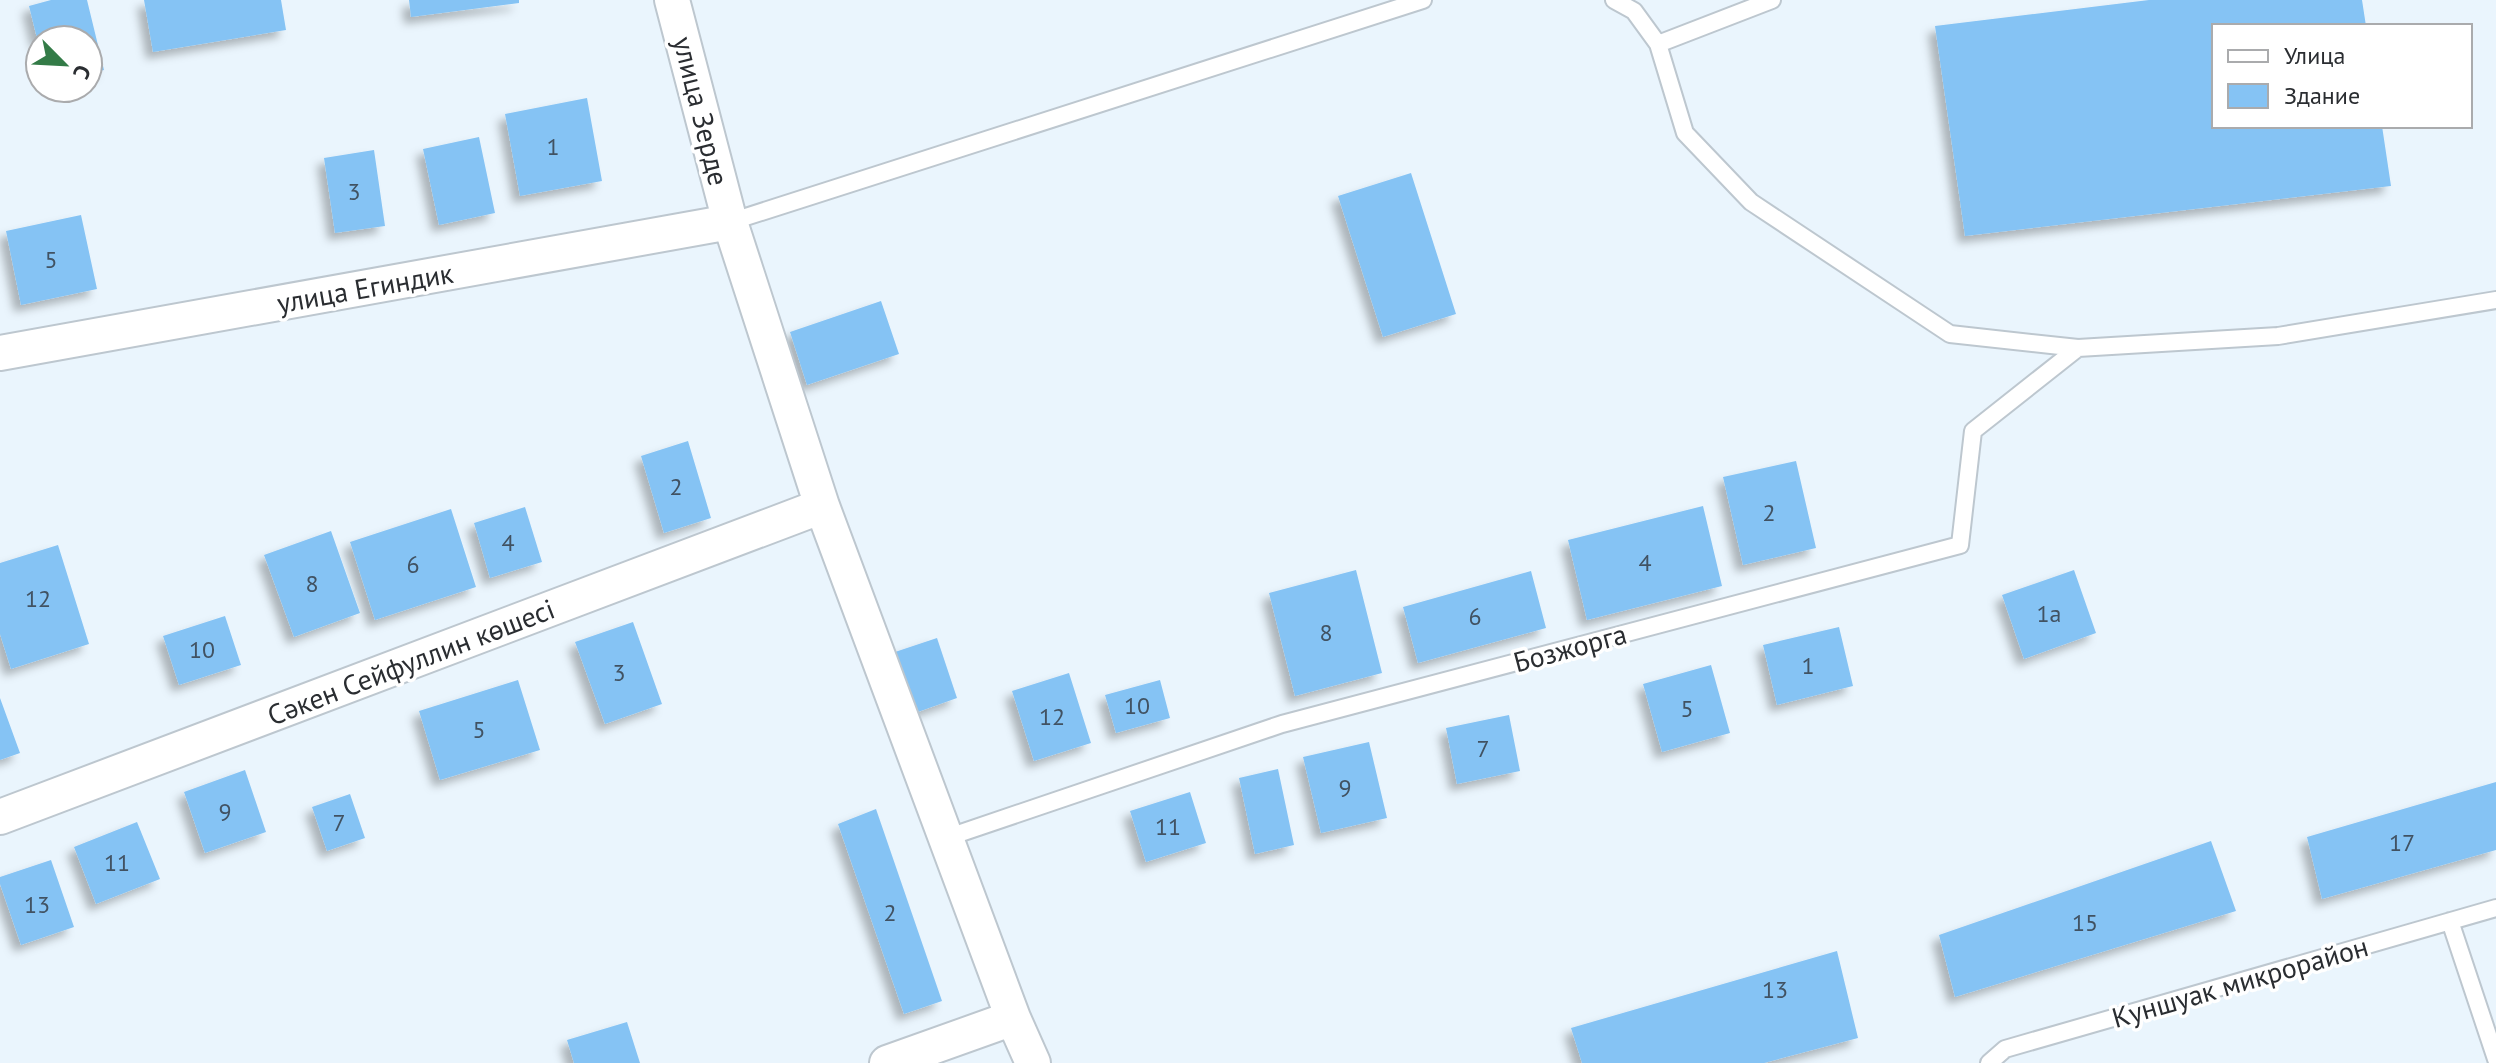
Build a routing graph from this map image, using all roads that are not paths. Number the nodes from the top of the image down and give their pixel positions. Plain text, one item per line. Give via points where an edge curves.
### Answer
1 (672, 0) edge
2 (1423, 0) edge
3 (1614, 0) edge
4 (1772, 0) edge
5 (1658, 44) junction
6 (730, 222) junction
7 (2496, 300) edge
8 (2078, 348) junction
9 (0, 353) edge
10 (822, 506) junction
11 (0, 817) edge
12 (946, 838) junction
13 (2496, 908) edge
14 (2450, 921) junction
15 (1013, 1018) junction
16 (2496, 1059) edge
17 (887, 1063) edge
18 (1033, 1063) edge
19 (1989, 1063) edge

1 - 6 street, улица Зерде
2 - 6 lane
3 - 5 lane via 1634,11
4 - 5 lane
5 - 8 lane via 1685,133 1751,202 1950,334
6 - 9 street, улица Егиндик
6 - 10 street, улица Зерде
7 - 8 lane via 2278,336
8 - 12 lane, Бозжорга via 1973,431 1960,545 1282,724
10 - 11 street, Сәкен Сейфуллин көшесі
10 - 12 street, улица Зерде
12 - 15 street, улица Зерде
13 - 14 lane, Куншуак микрорайон
14 - 16 lane
14 - 19 lane, Куншуак микрорайон via 2005,1049
15 - 17 street
15 - 18 street, улица Зерде

